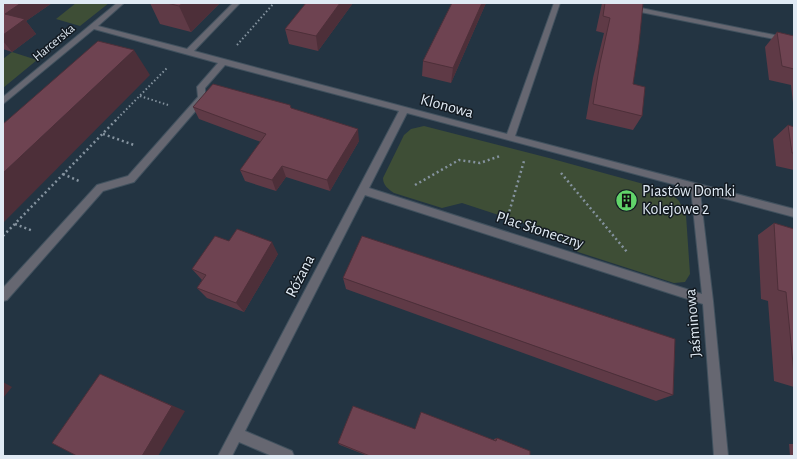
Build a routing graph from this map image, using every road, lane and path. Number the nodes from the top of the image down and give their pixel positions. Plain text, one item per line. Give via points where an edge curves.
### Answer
1 (121, 3) edge
2 (237, 3) edge
3 (274, 3) edge
4 (557, 3) edge
5 (606, 3) edge
6 (93, 27) junction
7 (794, 41) edge
8 (235, 47) dead end
9 (189, 52) junction
10 (224, 62) junction
11 (170, 65) dead end
12 (140, 96) junction
13 (3, 101) edge
14 (404, 110) junction
15 (190, 112) junction
16 (102, 134) junction
17 (510, 138) junction
18 (155, 151) junction
19 (505, 154) dead end
20 (524, 159) dead end
21 (558, 170) dead end
22 (695, 187) junction
23 (362, 190) junction
24 (395, 200) junction
25 (794, 213) edge
26 (502, 235) junction
27 (3, 236) edge
28 (644, 281) junction
29 (3, 296) edge
30 (708, 301) junction
31 (237, 434) junction
32 (225, 456) edge
33 (287, 456) edge
34 (721, 456) edge

1 - 6 street, Harcerska
2 - 9 street
3 - 8 path
4 - 17 street
5 - 7 street
6 - 9 street, Klonowa
6 - 13 street, Harcerska
9 - 10 street, Klonowa
10 - 14 street, Klonowa
10 - 15 street via 201,87 202,98
11 - 12 path
12 - 15 path
12 - 16 path
14 - 17 street, Klonowa
14 - 23 street, Różana
15 - 18 street
16 - 18 path
16 - 27 path
17 - 22 street, Klonowa
18 - 29 street via 131,179 100,188
19 - 24 path via 480,163 459,160 399,194
20 - 26 path
21 - 28 path via 645,273
22 - 25 street, Klonowa
22 - 30 street, Jaśminowa
23 - 24 street, Plac Słoneczny
23 - 31 street, Różana
24 - 26 street, Plac Słoneczny
26 - 28 street, Plac Słoneczny
28 - 30 street, Plac Słoneczny
30 - 34 street, Jaśminowa
31 - 32 street, Różana
31 - 33 street

